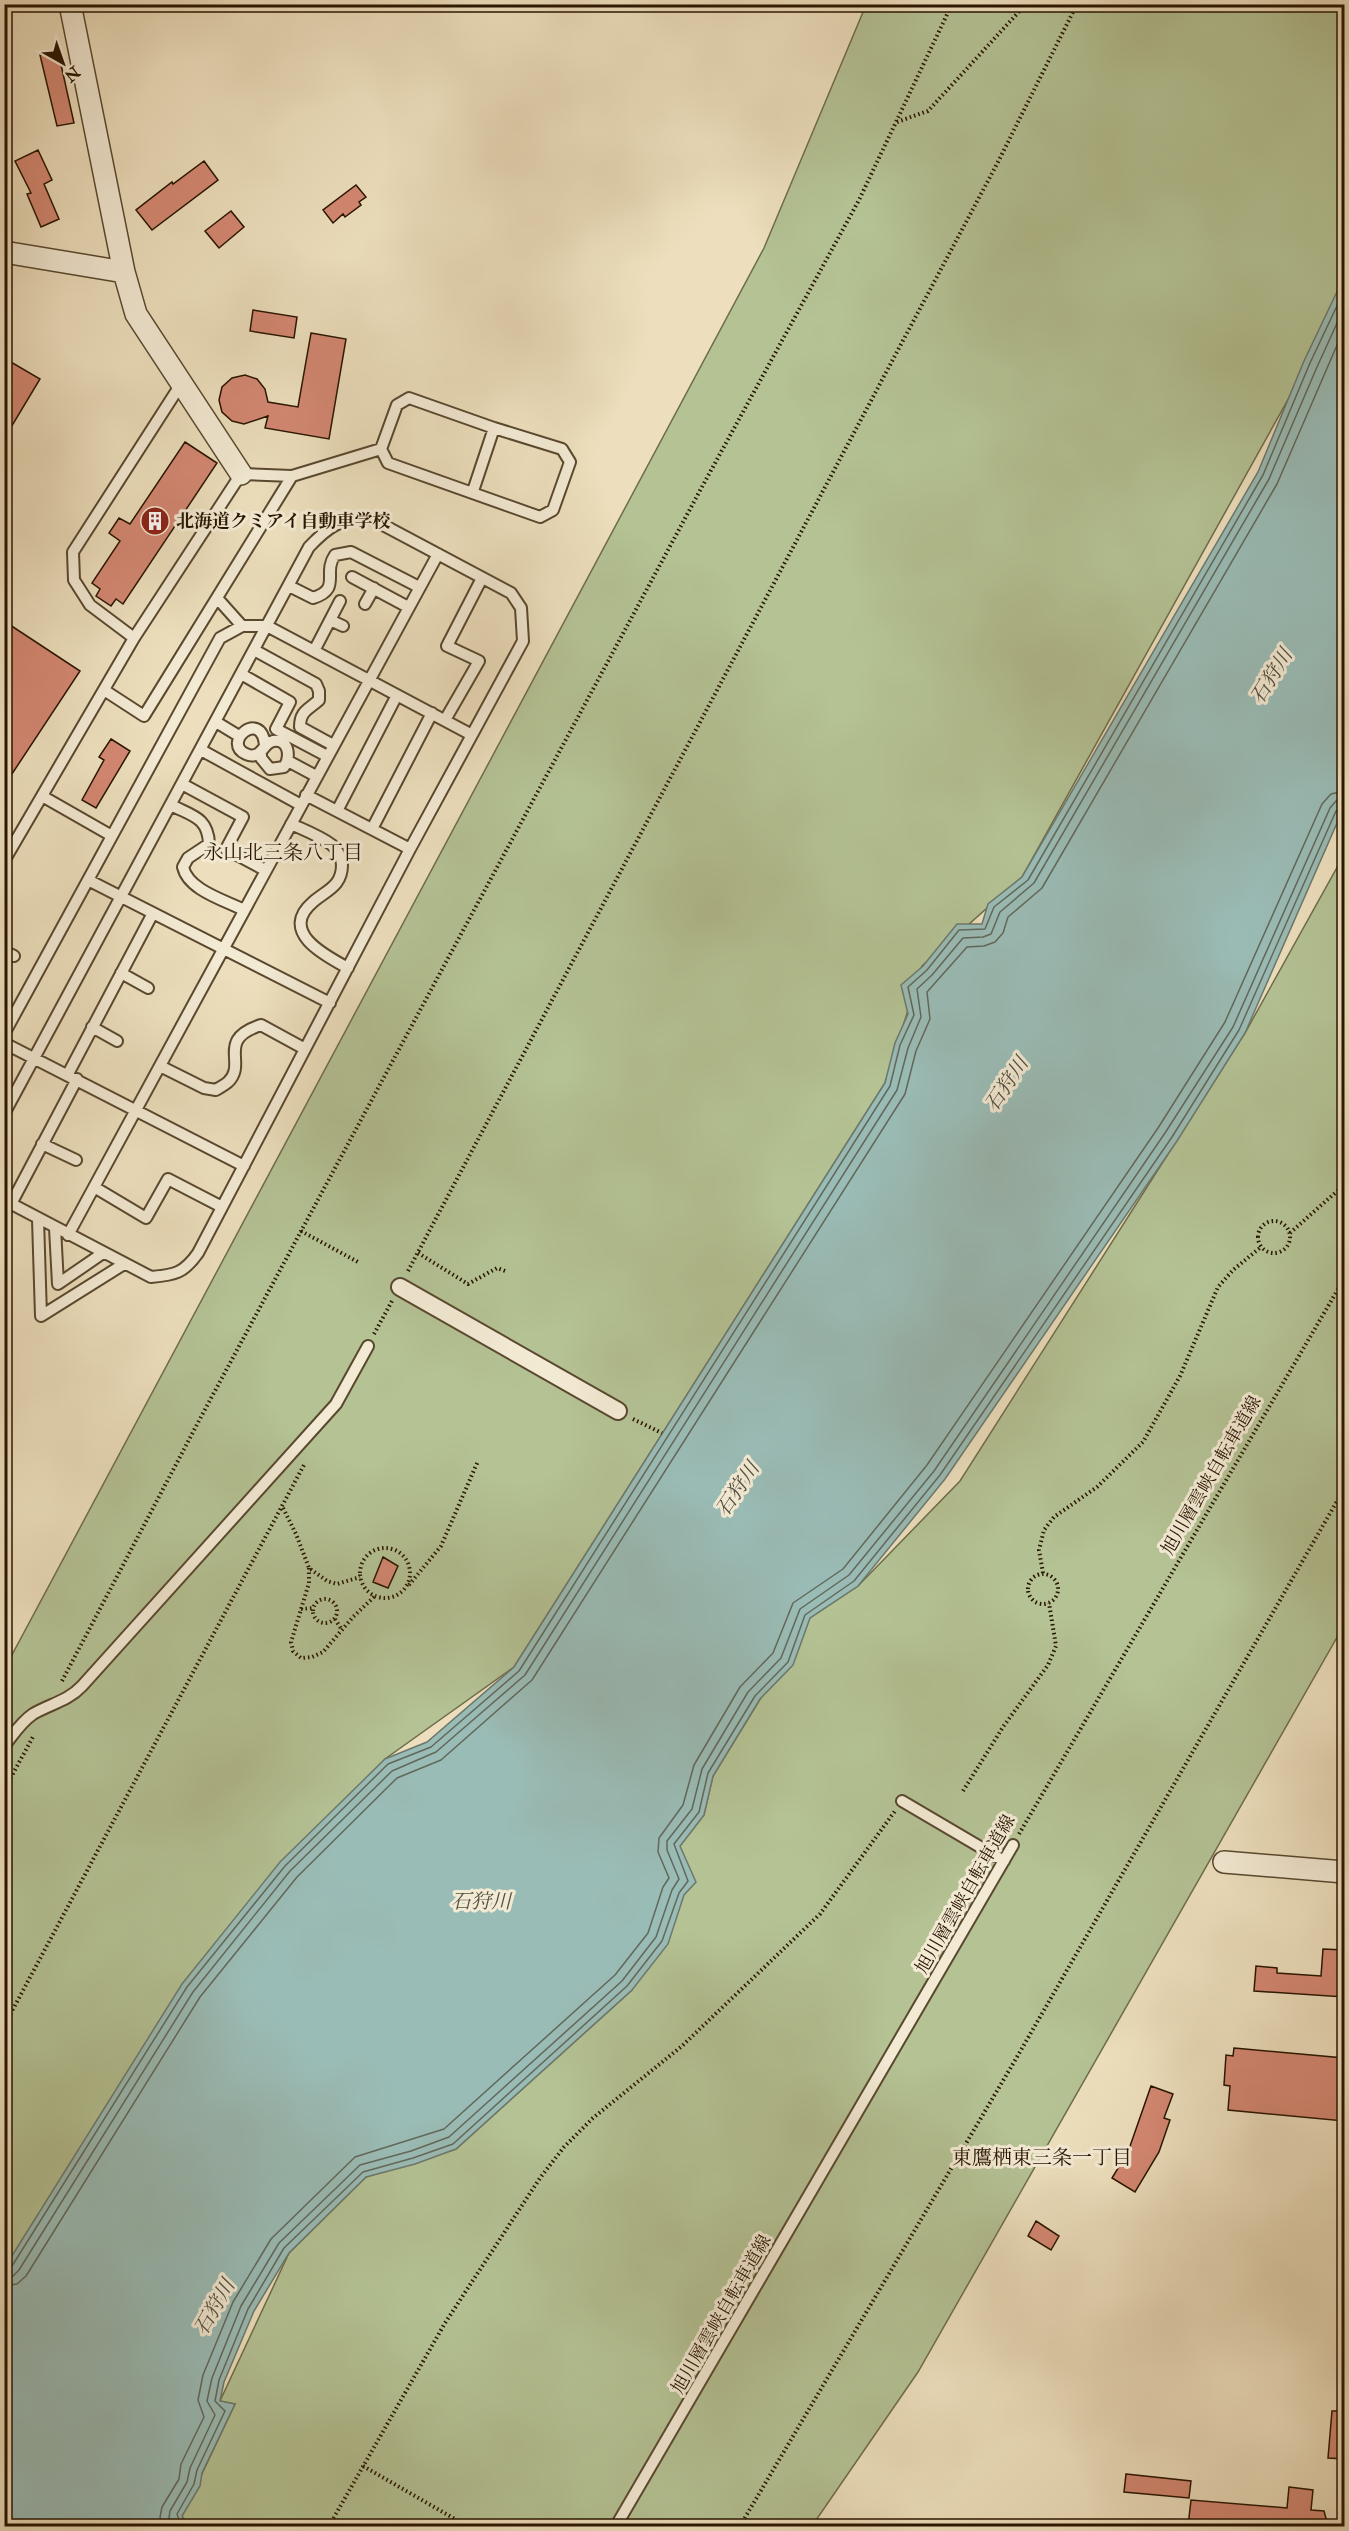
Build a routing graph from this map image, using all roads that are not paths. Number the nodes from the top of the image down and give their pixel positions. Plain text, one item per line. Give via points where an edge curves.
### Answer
1 (70, 4) edge
2 (4, 252) edge
3 (124, 272) junction
4 (181, 384) junction
5 (494, 428) junction
6 (381, 449) junction
7 (241, 474) junction
8 (292, 476) junction
9 (473, 491) junction
10 (438, 554) junction
11 (352, 577) dead end
12 (482, 578) junction
13 (289, 586) junction
14 (374, 588) junction
15 (419, 588) junction
16 (217, 598) junction
17 (340, 601) dead end
18 (365, 604) dead end
19 (408, 608) junction
20 (330, 620) junction
21 (242, 626) junction
22 (267, 626) junction
23 (343, 626) dead end
24 (134, 638) junction
25 (254, 650) junction
26 (314, 651) junction
27 (241, 674) junction
28 (369, 680) junction
29 (104, 690) junction
30 (397, 695) junction
31 (432, 713) junction
32 (445, 720) junction
33 (216, 722) junction
34 (472, 735) junction
35 (239, 736) junction
36 (333, 745) junction
37 (263, 748) junction
38 (201, 750) junction
39 (327, 756) junction
40 (288, 761) junction
41 (316, 776) junction
42 (182, 784) junction
43 (42, 796) junction
44 (303, 800) junction
45 (171, 806) junction
46 (337, 811) junction
47 (291, 824) junction
48 (372, 829) junction
49 (112, 836) junction
50 (410, 849) junction
51 (4, 861) edge
52 (266, 870) junction
53 (88, 880) junction
54 (122, 897) junction
55 (244, 910) junction
56 (153, 913) junction
57 (222, 950) junction
58 (348, 968) junction
59 (121, 973) junction
60 (148, 988) dead end
61 (330, 1003) junction
62 (92, 1027) junction
63 (4, 1034) edge
64 (117, 1041) dead end
65 (4, 1043) edge
66 (305, 1049) junction
67 (35, 1057) junction
68 (160, 1066) junction
69 (72, 1076) junction
70 (136, 1109) junction
71 (4, 1114) edge
72 (42, 1144) junction
73 (76, 1160) dead end
74 (244, 1166) junction
75 (94, 1187) junction
76 (7, 1202) edge
77 (222, 1207) junction
78 (38, 1219) junction
79 (55, 1228) junction
80 (68, 1235) junction
81 (103, 1253) junction
82 (124, 1264) junction
83 (400, 1287) road end
84 (368, 1346) road end
85 (618, 1411) road end
86 (4, 1746) edge
87 (902, 1802) road end
88 (1013, 1845) road end
89 (1004, 1861) junction
90 (1224, 1862) dead end
91 (1344, 1872) edge
92 (616, 2526) edge

1 - 3 street
2 - 3 street
3 - 4 street via 136,314
4 - 7 street
4 - 24 lane via 73,552 74,580 90,605
5 - 6 lane via 409,398 397,405
5 - 9 lane
5 - 9 lane via 562,449 570,462 553,510 540,517
6 - 8 lane
6 - 9 lane via 388,463
7 - 8 lane
7 - 24 lane
8 - 16 lane
10 - 12 lane
10 - 13 lane via 370,518 349,519 328,527 309,547
10 - 15 lane
11 - 14 lane
12 - 32 lane via 447,646 479,661
12 - 34 lane via 511,592 521,608 523,641
13 - 15 lane via 313,598 323,595 330,586 330,562 335,555 351,552
13 - 22 lane
14 - 18 lane
14 - 19 lane
15 - 19 lane
16 - 21 lane
16 - 29 lane via 144,716
17 - 20 lane
19 - 28 lane
20 - 23 lane
20 - 26 lane
21 - 22 lane
21 - 49 lane via 220,638
22 - 25 lane
22 - 26 lane
24 - 29 lane
25 - 27 lane
25 - 36 lane via 316,684 319,700 304,710 300,727
26 - 28 lane
27 - 33 lane
27 - 39 lane via 290,702 276,729
28 - 30 lane
28 - 36 lane
29 - 43 lane
30 - 31 lane
30 - 46 lane
31 - 32 lane
31 - 48 lane
32 - 34 lane
33 - 35 lane
33 - 38 lane
34 - 50 lane
35 - 37 lane via 238,743 247,755 255,755
35 - 37 lane via 252,728 260,730
36 - 39 lane
37 - 40 lane via 272,741 280,742 289,753
37 - 40 lane via 261,758 270,769 284,767
38 - 42 lane
38 - 44 lane
39 - 41 lane
40 - 41 lane
41 - 44 lane
42 - 45 lane
42 - 52 lane via 243,817 226,849
43 - 49 lane
43 - 51 lane
44 - 46 lane
44 - 47 lane
45 - 54 lane
45 - 55 lane via 203,821 208,831 208,844 188,858 183,867 185,876
46 - 48 lane
47 - 52 lane
47 - 58 lane via 334,846 343,861 341,877 333,888 311,903 302,919 303,933 314,949
48 - 50 lane
49 - 53 lane
50 - 58 lane
52 - 55 lane
53 - 54 lane
53 - 63 lane
54 - 56 lane
54 - 67 lane
55 - 57 lane
56 - 57 lane
56 - 59 lane
57 - 61 lane
57 - 68 lane
58 - 61 lane
59 - 60 lane
59 - 62 lane
61 - 66 lane
62 - 64 lane
62 - 69 lane
65 - 67 lane
66 - 68 lane via 261,1025 248,1030 237,1040 230,1081 216,1090
66 - 74 lane
67 - 69 lane
67 - 71 lane
68 - 70 lane
69 - 70 lane
69 - 72 lane
70 - 74 lane
70 - 75 lane
72 - 73 lane
72 - 76 lane
74 - 77 lane
75 - 77 lane via 146,1218 168,1179
75 - 80 lane
76 - 78 lane
77 - 82 lane via 189,1266 172,1276 151,1277
78 - 79 lane
78 - 82 lane via 41,1316
79 - 80 lane
79 - 81 lane via 58,1284
80 - 81 lane
81 - 82 lane
83 - 85 street
84 - 86 lane via 336,1404 74,1695 26,1720
87 - 89 lane
88 - 89 lane, 旭川層雲峡自転車道線
89 - 92 lane, 旭川層雲峡自転車道線
90 - 91 street

